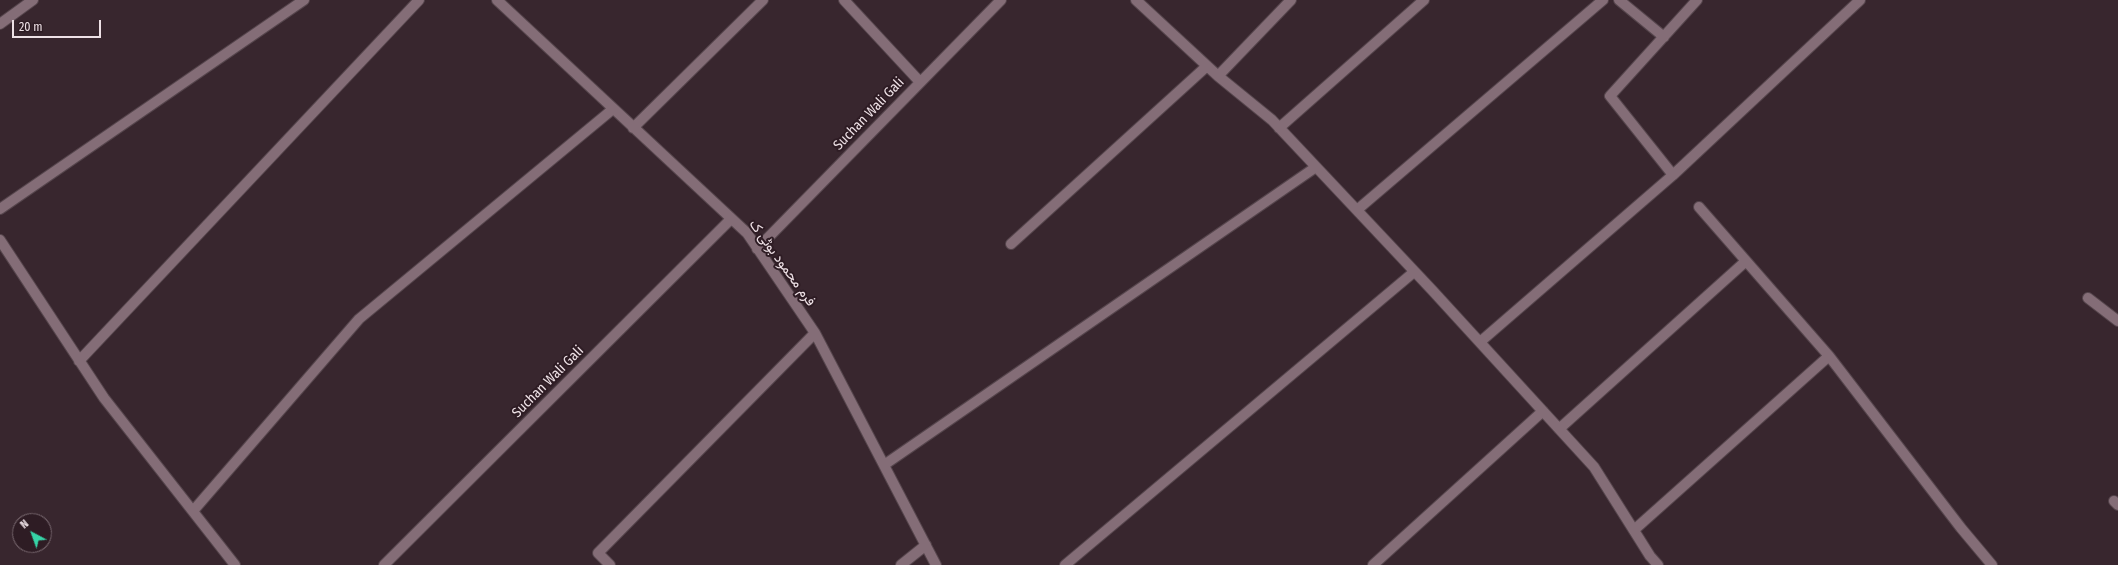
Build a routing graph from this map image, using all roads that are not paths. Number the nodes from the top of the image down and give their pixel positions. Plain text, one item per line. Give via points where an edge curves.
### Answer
1 (33, 0) edge
2 (304, 0) edge
3 (419, 0) edge
4 (497, 0) edge
5 (763, 0) edge
6 (844, 0) edge
7 (1001, 0) edge
8 (1136, 0) edge
9 (1291, 0) edge
10 (1424, 0) edge
11 (1602, 0) edge
12 (1620, 0) edge
13 (1697, 0) edge
14 (1860, 0) edge
15 (0, 24) edge
16 (1664, 37) junction
17 (1207, 66) junction
18 (1218, 76) junction
19 (920, 82) junction
20 (613, 109) junction
21 (633, 128) junction
22 (1279, 128) junction
23 (1316, 167) junction
24 (1673, 175) junction
25 (1699, 207) dead end
26 (0, 209) edge
27 (1357, 210) junction
28 (731, 219) junction
29 (0, 240) edge
30 (1011, 244) dead end
31 (758, 249) junction
32 (1746, 261) junction
33 (1414, 272) junction
34 (2088, 298) dead end
35 (2118, 321) edge
36 (814, 334) junction
37 (1480, 342) junction
38 (1829, 356) junction
39 (79, 361) junction
40 (1543, 411) junction
41 (1559, 429) junction
42 (884, 465) junction
43 (193, 511) junction
44 (1634, 530) junction
45 (926, 545) junction
46 (235, 565) edge
47 (384, 565) edge
48 (610, 565) edge
49 (901, 565) edge
50 (936, 565) edge
51 (1065, 565) edge
52 (1373, 565) edge
53 (1658, 565) edge
54 (1992, 565) edge

1 - 15 street
2 - 26 street
3 - 39 street
4 - 20 street, فرم محمود بوٹی ک
5 - 21 street
6 - 19 street
7 - 19 street, Suchan Wali Gali
8 - 17 street
9 - 18 street
10 - 22 street
11 - 27 street
12 - 16 street
13 - 16 street
14 - 24 street
16 - 24 street via 1610,96
17 - 18 street
17 - 30 street
18 - 22 street via 1254,104
19 - 31 street, Suchan Wali Gali
20 - 21 street, فرم محمود بوٹی ک
20 - 43 street via 359,319
21 - 28 street, فرم محمود بوٹی ک
22 - 23 street
23 - 27 street
23 - 42 street
24 - 37 street
25 - 32 street
27 - 33 street
28 - 31 street, فرم محمود بوٹی ک via 747,233
28 - 47 street, Suchan Wali Gali
29 - 39 street
31 - 36 street, فرم محمود بوٹی ک
32 - 38 street
32 - 41 street
33 - 37 street
33 - 51 street
34 - 35 street
36 - 42 street, فرم محمود بوٹی ک
36 - 48 street via 598,554
37 - 40 street
38 - 44 street
38 - 54 street
39 - 43 street via 104,398
40 - 41 street
40 - 52 street
41 - 44 street via 1594,467
42 - 45 street, فرم محمود بوٹی ک
43 - 46 street
44 - 53 street
45 - 49 street
45 - 50 street, فرم محمود بوٹی ک

